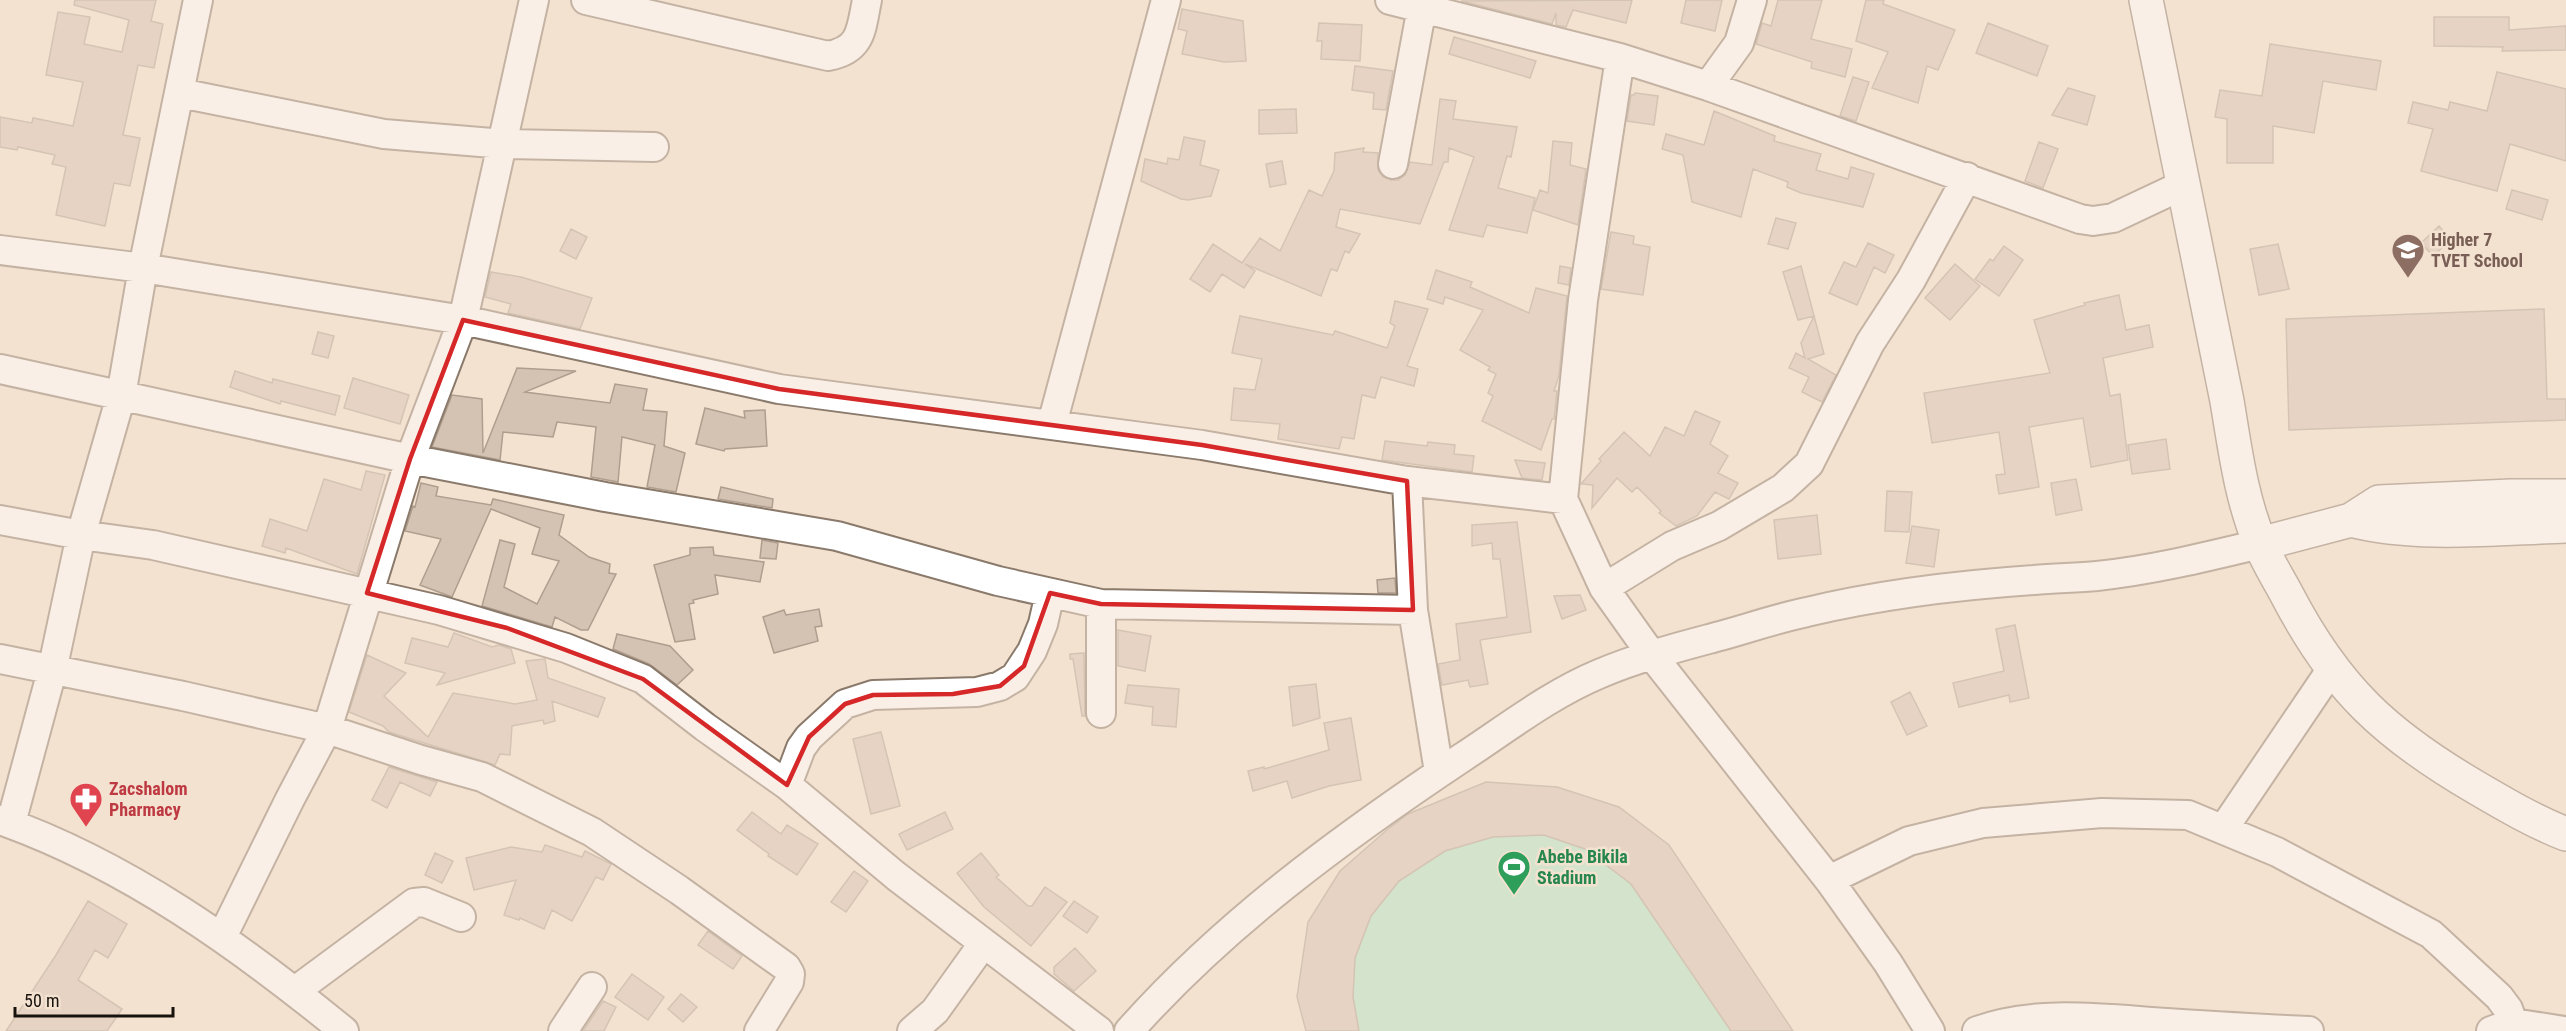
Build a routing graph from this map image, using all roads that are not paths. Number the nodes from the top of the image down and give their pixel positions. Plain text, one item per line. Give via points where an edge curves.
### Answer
1 (198, 0) edge
2 (534, 0) edge
3 (586, 0) edge
4 (867, 0) edge
5 (1166, 0) edge
6 (1390, 0) edge
7 (1752, 0) edge
8 (2146, 0) edge
9 (1422, 7) junction
10 (1620, 58) junction
11 (1708, 86) junction
12 (180, 93) junction
13 (504, 144) junction
14 (654, 147) dead end
15 (1393, 164) dead end
16 (1967, 177) junction
17 (2183, 185) junction
18 (0, 250) edge
19 (143, 268) junction
20 (463, 320) junction
21 (0, 369) edge
22 (121, 396) junction
23 (1052, 424) junction
24 (410, 459) junction
25 (1407, 481) junction
26 (2566, 496) edge
27 (1563, 499) junction
28 (0, 520) edge
29 (2351, 520) junction
30 (2566, 526) edge
31 (81, 536) junction
32 (2260, 544) junction
33 (1604, 588) junction
34 (367, 593) junction
35 (1050, 593) junction
36 (1101, 604) junction
37 (1413, 610) junction
38 (1651, 654) junction
39 (0, 659) edge
40 (2331, 670) junction
41 (52, 671) junction
42 (1101, 714) dead end
43 (327, 729) junction
44 (1439, 772) junction
45 (787, 785) junction
46 (5, 822) edge
47 (2224, 828) junction
48 (2566, 834) edge
49 (1829, 880) junction
50 (461, 917) dead end
51 (222, 937) junction
52 (983, 944) junction
53 (592, 987) dead end
54 (295, 991) junction
55 (2510, 1027) edge
56 (344, 1031) edge
57 (563, 1031) edge
58 (759, 1031) edge
59 (912, 1031) edge
60 (1099, 1031) edge
61 (1128, 1031) edge
62 (1930, 1031) edge
63 (1977, 1031) edge
64 (2309, 1031) edge
65 (2564, 1031) edge

1 - 12 street
2 - 13 street
3 - 4 street via 828,56 845,53 854,44
5 - 23 street
6 - 9 street
7 - 11 street via 1739,43
8 - 17 main road
9 - 10 street
9 - 15 street
10 - 11 street
10 - 27 street via 1583,300
11 - 16 street
12 - 13 street via 384,134
12 - 19 street
13 - 14 street
13 - 20 street
16 - 17 street via 2093,221 2114,218
16 - 33 street via 1911,280 1870,343 1809,464 1783,488 1719,526 1671,546
17 - 32 main road via 2240,475
18 - 19 street
19 - 20 street
19 - 22 street
20 - 23 street via 779,389
20 - 24 street
21 - 22 street
22 - 24 street
22 - 31 street
23 - 25 street via 1202,445
24 - 34 street
24 - 35 street via 604,497 828,534
25 - 27 street
25 - 37 street
26 - 29 main road via 2379,502
27 - 33 street
28 - 31 street
29 - 30 main road via 2414,529
29 - 32 main road
31 - 34 street via 153,545
31 - 41 street
32 - 38 street via 2147,569 1879,598 1806,612
32 - 40 main road
33 - 38 street
34 - 43 street
34 - 45 street via 507,628 643,679
35 - 36 street
35 - 45 street via 1032,651 1015,677 977,692 873,695 845,704 808,737
36 - 37 street
36 - 42 street
37 - 44 street
38 - 44 street via 1567,690
38 - 49 street
39 - 41 street
40 - 47 street
40 - 48 main road via 2356,699 2435,764
41 - 43 street
41 - 46 street
43 - 51 street
43 - 58 street via 482,777 592,832 679,890 786,967 789,982
44 - 61 street via 1291,880 1223,938
45 - 52 street
46 - 51 street via 120,874
47 - 49 street via 2188,815 2141,812 2016,818 1909,841
47 - 55 street via 2431,934 2499,997 2508,1009
49 - 62 street
50 - 54 street via 424,902 414,903
51 - 54 street
52 - 59 street via 934,1011
52 - 60 street
53 - 57 street
54 - 56 street
55 - 65 street
63 - 64 street via 2014,1020 2041,1018

